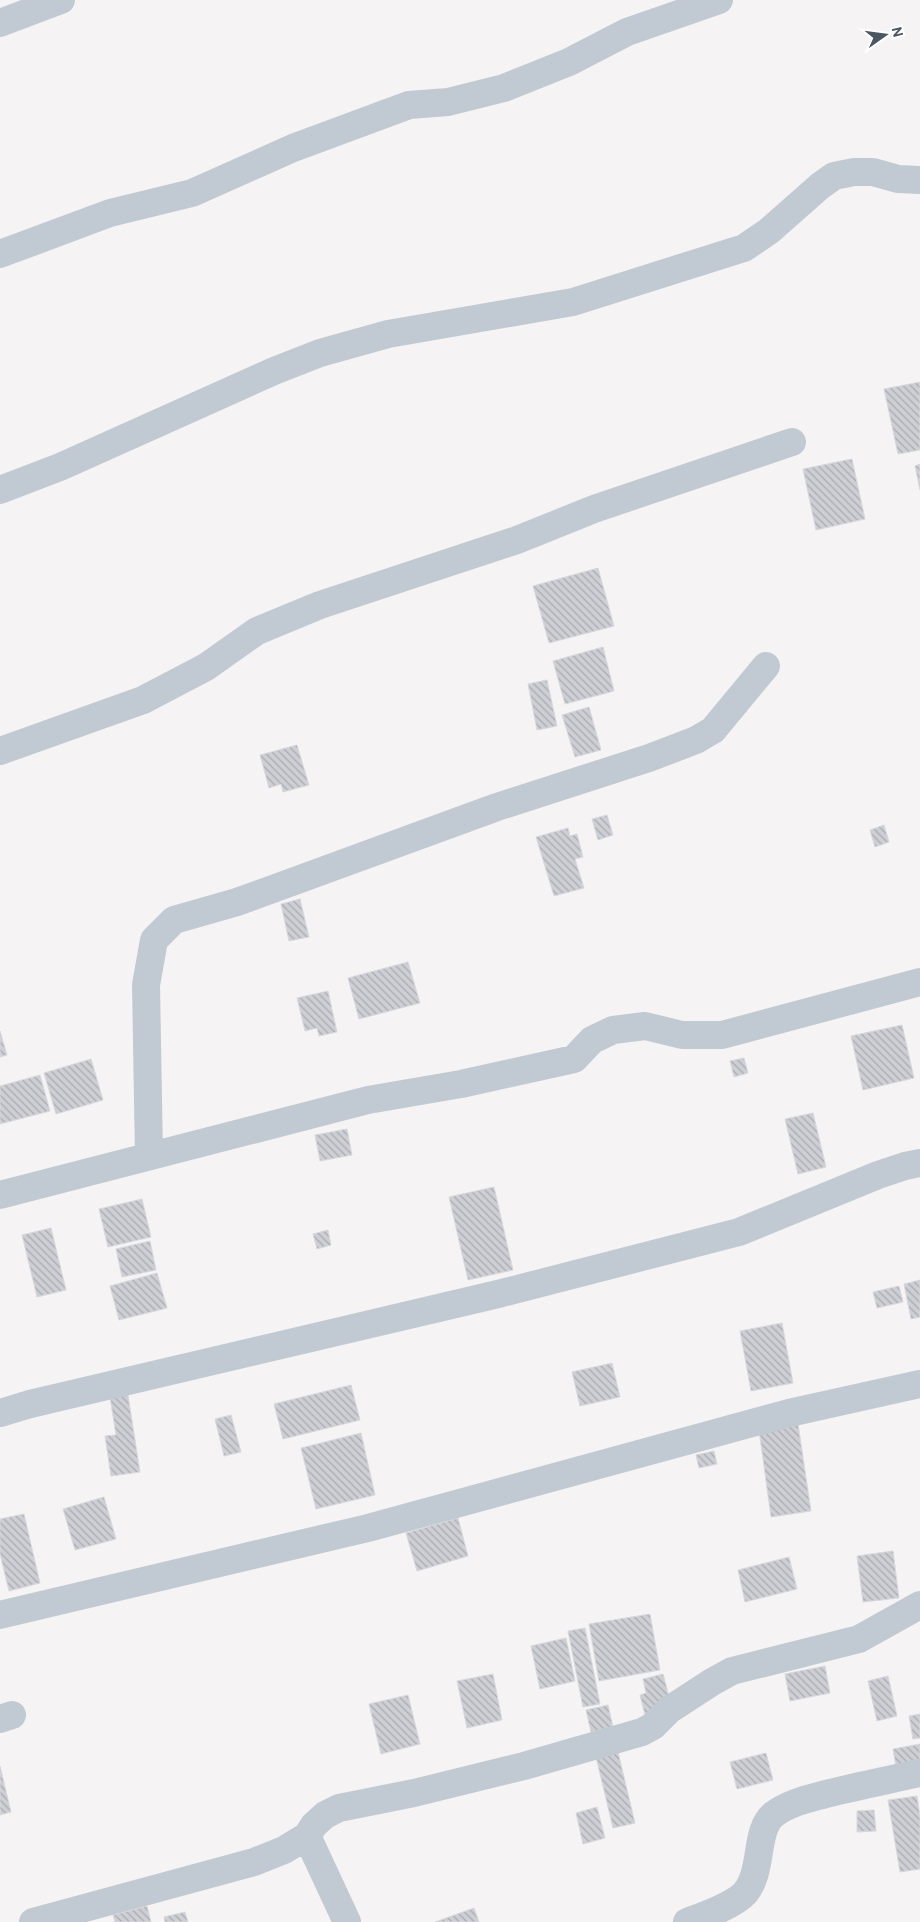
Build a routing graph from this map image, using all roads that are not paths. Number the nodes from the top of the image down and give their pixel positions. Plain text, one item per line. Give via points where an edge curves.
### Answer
1 (61, 0) edge
2 (720, 0) edge
3 (0, 24) edge
4 (920, 180) edge
5 (0, 254) edge
6 (792, 442) dead end
7 (0, 490) edge
8 (766, 666) dead end
9 (0, 751) edge
10 (920, 982) edge
11 (149, 1156) junction
12 (920, 1163) edge
13 (0, 1195) edge
14 (920, 1384) edge
15 (0, 1413) edge
16 (920, 1605) edge
17 (0, 1615) edge
18 (920, 1773) edge
19 (307, 1836) junction
20 (33, 1922) edge
21 (347, 1922) edge
22 (687, 1922) edge

1 - 3 street
2 - 5 street via 627,32 569,62 504,88 448,102 409,105 293,148 192,193 110,213
4 - 7 street via 898,179 873,172 834,176 770,231 744,248 573,302 388,334 320,353
6 - 9 street via 594,509 518,540 320,605 257,631 206,667 143,700
8 - 11 street via 713,730 696,740 497,807 237,902 174,920 154,940 146,985
10 - 11 street via 722,1035 682,1035 645,1026 613,1030 592,1040 574,1059 368,1100
11 - 13 street
12 - 15 street via 878,1175 739,1232 498,1294
14 - 17 street via 789,1413 368,1528
16 - 19 street via 859,1639 732,1670 669,1710 642,1732 524,1766 339,1808 325,1815
18 - 22 street via 794,1803 772,1816 763,1830 757,1872 744,1894 719,1910
19 - 20 street via 254,1862
19 - 21 street

